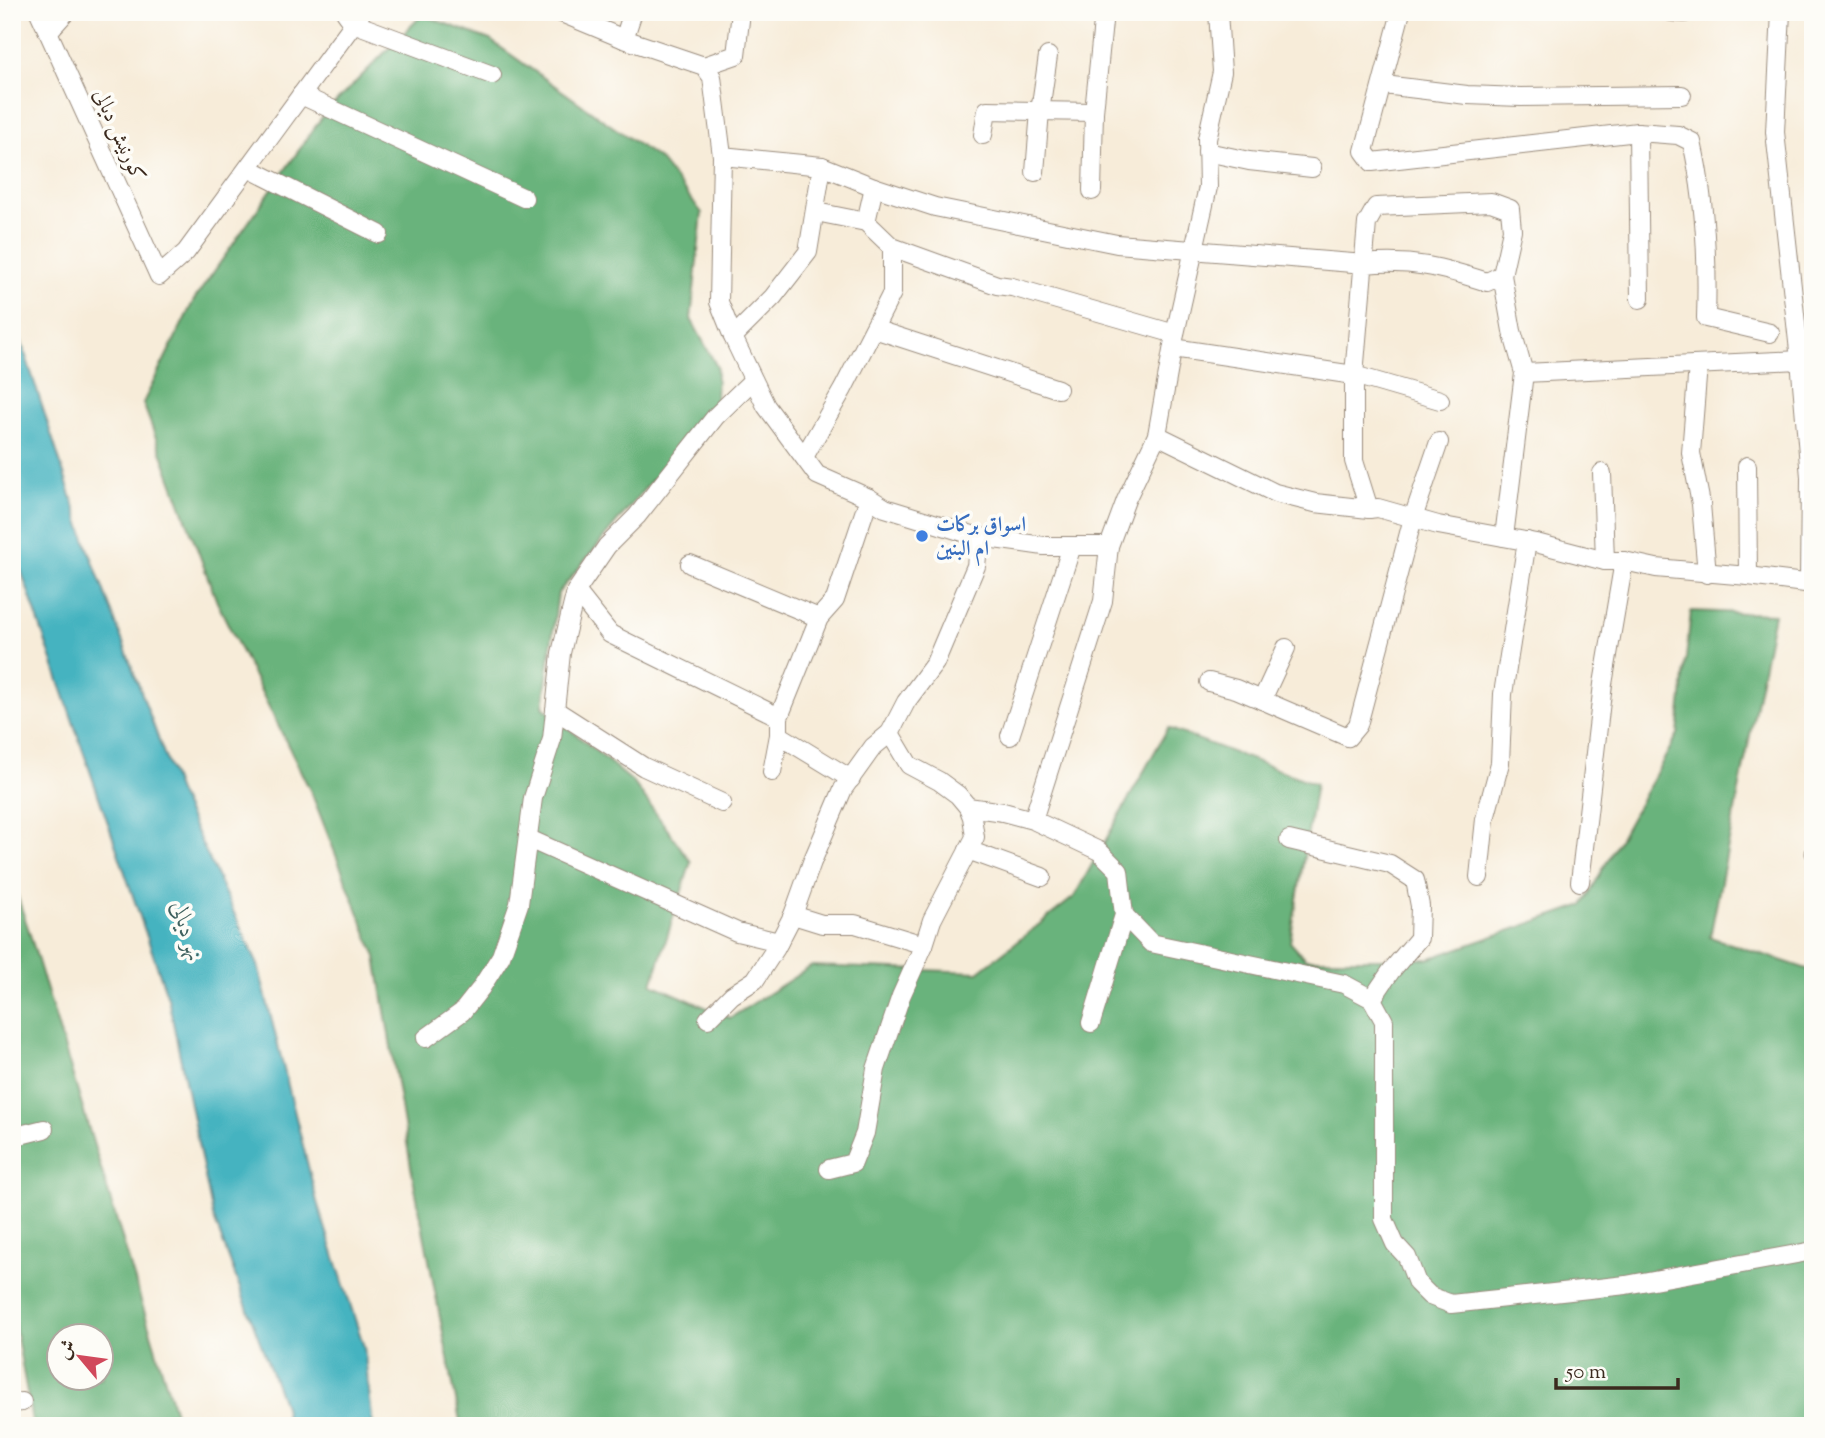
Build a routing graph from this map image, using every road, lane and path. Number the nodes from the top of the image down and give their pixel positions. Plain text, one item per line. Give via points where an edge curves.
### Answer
1 (39, 12) edge
2 (66, 12) edge
3 (559, 12) edge
4 (633, 12) edge
5 (741, 12) edge
6 (1104, 12) edge
7 (1219, 12) edge
8 (1401, 12) edge
9 (1671, 12) edge
10 (1781, 12) edge
11 (1685, 13) edge
12 (353, 16) edge
13 (48, 32) junction
14 (624, 39) junction
15 (1048, 56) dead end
16 (705, 66) junction
17 (492, 75) dead end
18 (1384, 85) junction
19 (301, 94) junction
20 (1682, 95) dead end
21 (1040, 111) junction
22 (1094, 112) junction
23 (1638, 132) junction
24 (983, 135) dead end
25 (1208, 152) junction
26 (722, 156) junction
27 (822, 166) junction
28 (1312, 167) dead end
29 (248, 168) junction
30 (1035, 172) dead end
31 (874, 187) junction
32 (1091, 191) dead end
33 (524, 198) dead end
34 (816, 212) junction
35 (866, 222) junction
36 (379, 234) dead end
37 (892, 247) junction
38 (1193, 250) junction
39 (1365, 264) junction
40 (1502, 275) junction
41 (1640, 299) dead end
42 (874, 329) junction
43 (1770, 333) dead end
44 (733, 337) junction
45 (1174, 341) junction
46 (1800, 360) junction
47 (1698, 365) junction
48 (1524, 373) junction
49 (1354, 375) junction
50 (753, 380) junction
51 (1058, 389) dead end
52 (1440, 400) dead end
53 (1157, 435) junction
54 (1439, 442) dead end
55 (804, 457) junction
56 (1747, 466) dead end
57 (1602, 473) dead end
58 (869, 498) junction
59 (1369, 509) junction
60 (1413, 518) junction
61 (979, 537) junction
62 (1504, 537) junction
63 (1527, 541) junction
64 (1072, 546) junction
65 (1109, 546) junction
66 (1605, 561) junction
67 (1624, 561) junction
68 (690, 564) dead end
69 (1707, 574) junction
70 (1748, 576) junction
71 (1811, 584) edge
72 (576, 591) junction
73 (819, 618) junction
74 (1286, 648) dead end
75 (1209, 682) dead end
76 (1262, 700) junction
77 (555, 710) junction
78 (779, 726) junction
79 (890, 733) junction
80 (1010, 736) dead end
81 (772, 772) dead end
82 (850, 779) junction
83 (722, 803) dead end
84 (968, 807) junction
85 (1033, 820) junction
86 (1813, 829) edge
87 (529, 839) junction
88 (1289, 840) dead end
89 (968, 850) junction
90 (1810, 854) dead end
91 (1042, 877) dead end
92 (1479, 877) dead end
93 (1580, 882) dead end
94 (793, 915) junction
95 (1124, 915) junction
96 (779, 942) junction
97 (924, 945) junction
98 (1372, 999) junction
99 (708, 1019) dead end
100 (1091, 1023) dead end
101 (426, 1038) dead end
102 (44, 1129) dead end
103 (12, 1136) edge
104 (829, 1169) dead end
105 (1813, 1251) edge

1 - 13 street, كورنيش ديالى
2 - 13 street
3 - 14 street
4 - 14 street
5 - 16 street via 736,55
6 - 22 street
7 - 25 street via 1222,72
8 - 18 street
9 - 11 street
10 - 46 street via 1775,132
12 - 17 street
12 - 19 street
13 - 29 street, كورنيش ديالى via 159,276 186,252
14 - 16 street
15 - 21 street
16 - 26 street via 712,77
18 - 20 street via 1467,96
18 - 23 street via 1364,151 1372,162
19 - 29 street
19 - 33 street
21 - 22 street
21 - 24 street via 987,110
21 - 30 street
22 - 32 street
23 - 41 street
23 - 43 street via 1678,135 1692,142 1705,239 1706,318
25 - 28 street
25 - 38 street via 1208,187
26 - 27 street
26 - 44 street via 719,302
27 - 31 street
27 - 34 street
29 - 36 street
31 - 35 street
31 - 38 street via 935,208 1117,244
34 - 35 street
34 - 44 street via 808,252 773,297
35 - 37 street
37 - 42 street via 892,293
37 - 45 street
38 - 39 street
38 - 45 street
39 - 40 street via 1393,261 1446,269 1487,282
39 - 40 street via 1367,223 1376,207 1491,202 1510,209 1512,230
39 - 49 street
40 - 48 street
42 - 51 street
42 - 55 street
44 - 50 street
45 - 49 street
45 - 53 street
46 - 47 street
46 - 71 street via 1810,478
47 - 48 street
47 - 69 street via 1691,453 1702,504
48 - 62 street
49 - 52 street
49 - 59 street via 1354,461
50 - 55 street
50 - 72 street via 716,416 607,546
53 - 59 street via 1275,493
53 - 65 street
54 - 60 street
55 - 58 street via 817,475
56 - 70 street
57 - 66 street
58 - 61 street via 885,508
58 - 73 street via 835,600
59 - 60 street
60 - 62 street
60 - 76 street via 1358,725 1348,737
61 - 64 street
61 - 79 street via 976,566 935,663
62 - 63 street
63 - 66 street
63 - 92 street via 1503,694 1500,763 1486,819
64 - 65 street
64 - 80 street
65 - 85 street via 1103,600
66 - 67 street
67 - 69 street
67 - 93 street via 1602,684
68 - 73 street
69 - 70 street
70 - 71 street
72 - 77 street via 561,653
72 - 78 street via 610,634
73 - 78 street
74 - 76 street
75 - 76 street
77 - 83 street via 644,767
77 - 87 street via 552,739 533,798
78 - 81 street
78 - 82 street
79 - 82 street via 873,747
79 - 84 street via 909,765 939,781
82 - 94 street
84 - 85 street
84 - 89 street via 975,837
85 - 95 street via 1099,851 1112,864 1119,872
86 - 90 lane
87 - 96 street via 737,932
87 - 101 street via 519,904 501,956 462,1012
88 - 98 street via 1390,864 1415,880 1419,939
89 - 91 street
89 - 97 street
94 - 96 street
94 - 97 street via 822,924 855,924
95 - 98 street via 1151,943 1344,984
95 - 100 street
96 - 99 street via 755,979
97 - 104 street via 876,1069 865,1133 853,1163
98 - 105 street via 1384,1021 1384,1219 1417,1283 1430,1296 1451,1304 1626,1286
102 - 103 street

